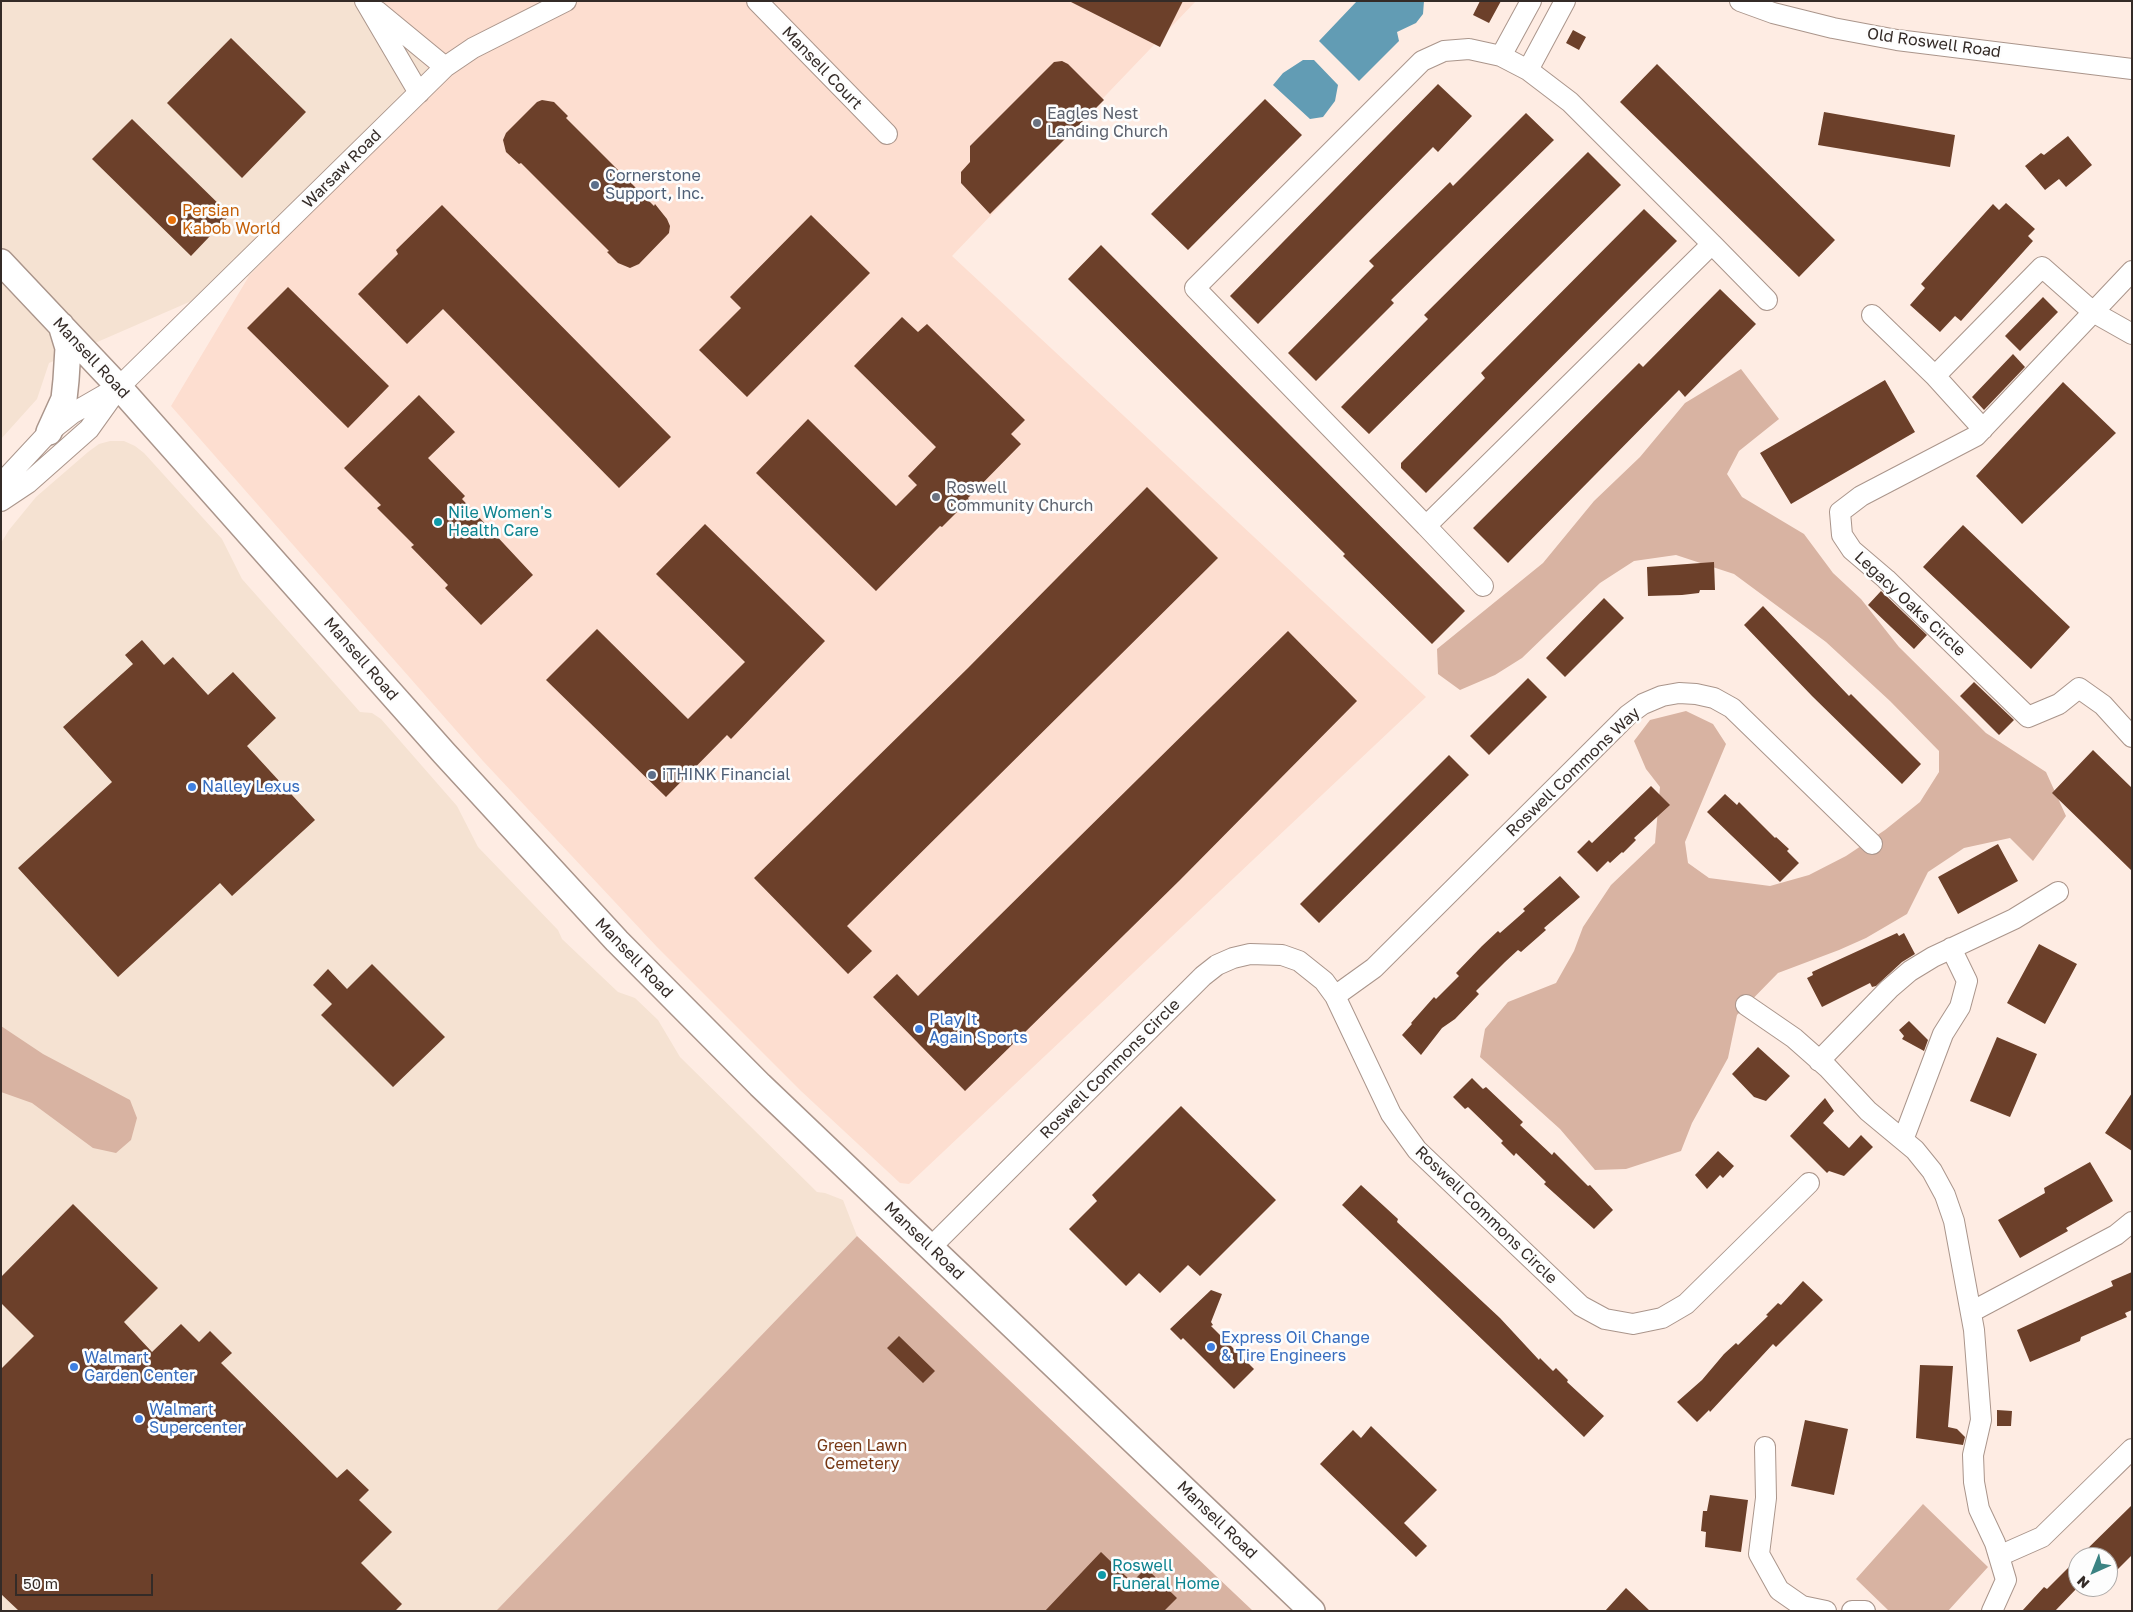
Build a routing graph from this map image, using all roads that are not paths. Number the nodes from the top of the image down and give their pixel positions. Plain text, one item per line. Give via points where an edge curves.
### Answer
1 (566, 1) edge
2 (756, 1) edge
3 (1566, 1) edge
4 (1741, 1) edge
5 (366, 2) edge
6 (1528, 7) edge
7 (1551, 28) junction
8 (1501, 56) junction
9 (445, 67) junction
10 (2132, 69) edge
11 (1528, 70) junction
12 (419, 93) junction
13 (887, 134) dead end
14 (1712, 244) junction
15 (1, 262) edge
16 (2132, 271) edge
17 (1767, 300) dead end
18 (2093, 312) junction
19 (1872, 315) dead end
20 (61, 325) junction
21 (2132, 334) edge
22 (1935, 376) junction
23 (119, 387) junction
24 (1983, 429) junction
25 (49, 432) junction
26 (1, 497) edge
27 (1, 501) edge
28 (1426, 526) junction
29 (1483, 586) dead end
30 (2132, 737) edge
31 (1872, 844) dead end
32 (2058, 892) dead end
33 (1951, 948) junction
34 (1336, 996) junction
35 (1746, 1004) dead end
36 (1820, 1061) junction
37 (1903, 1140) junction
38 (1809, 1183) dead end
39 (2132, 1222) edge
40 (931, 1247) junction
41 (1971, 1312) junction
42 (1765, 1447) dead end
43 (2132, 1449) edge
44 (1999, 1556) junction
45 (1312, 1611) edge
46 (1826, 1611) edge
47 (1852, 1611) edge
48 (1865, 1611) edge
49 (1992, 1611) edge

1 - 9 street, Warsaw Road via 473,48
2 - 13 street, Mansell Court
3 - 7 street
4 - 10 street, Old Roswell Road via 1832,28 1897,40
5 - 9 street
5 - 12 street
6 - 7 street
6 - 8 street
7 - 11 street
8 - 11 street
8 - 28 street via 1469,49 1444,51 1422,61 1195,288
9 - 12 street, Warsaw Road
11 - 14 street via 1570,102
12 - 23 street, Warsaw Road
14 - 17 street
14 - 28 street
15 - 20 main road, Mansell Road
16 - 18 street, Legacy Oaks Circle
18 - 21 street
18 - 22 street via 2042,267
18 - 24 street, Legacy Oaks Circle
19 - 22 street
20 - 23 main road, Mansell Road
20 - 25 main road via 68,348 64,399
22 - 24 street
23 - 25 street via 73,413
23 - 27 street via 89,429 28,483
23 - 40 main road, Mansell Road via 444,754 617,942 760,1085
24 - 30 street, Legacy Oaks Circle via 1976,436 1861,496 1840,512 1842,535 1852,550 2028,717 2059,704 2079,688 2103,705
25 - 26 street via 9,475
28 - 29 street
31 - 34 street, Roswell Commons Way via 1732,708 1714,698 1696,694 1662,696 1628,715 1374,968
32 - 33 street via 2014,920
33 - 36 street via 1910,971 1889,989
33 - 37 street via 1967,981 1960,1007 1943,1034
34 - 38 street, Roswell Commons Circle via 1391,1114 1417,1150 1580,1306 1606,1319 1633,1324 1662,1318 1686,1304
34 - 40 street, Roswell Commons Circle via 1312,970 1282,955 1250,954 1217,966 1203,976
35 - 36 street
36 - 37 street via 1868,1111
37 - 41 street via 1932,1171 1945,1195 1954,1221
39 - 41 street via 2116,1235
40 - 45 main road, Mansell Road
41 - 44 street via 1981,1420 1973,1455 1974,1482 1979,1509
42 - 46 street via 1766,1498 1759,1554 1779,1590 1802,1606
43 - 44 street via 2042,1537
44 - 49 street via 2006,1580
47 - 48 street

